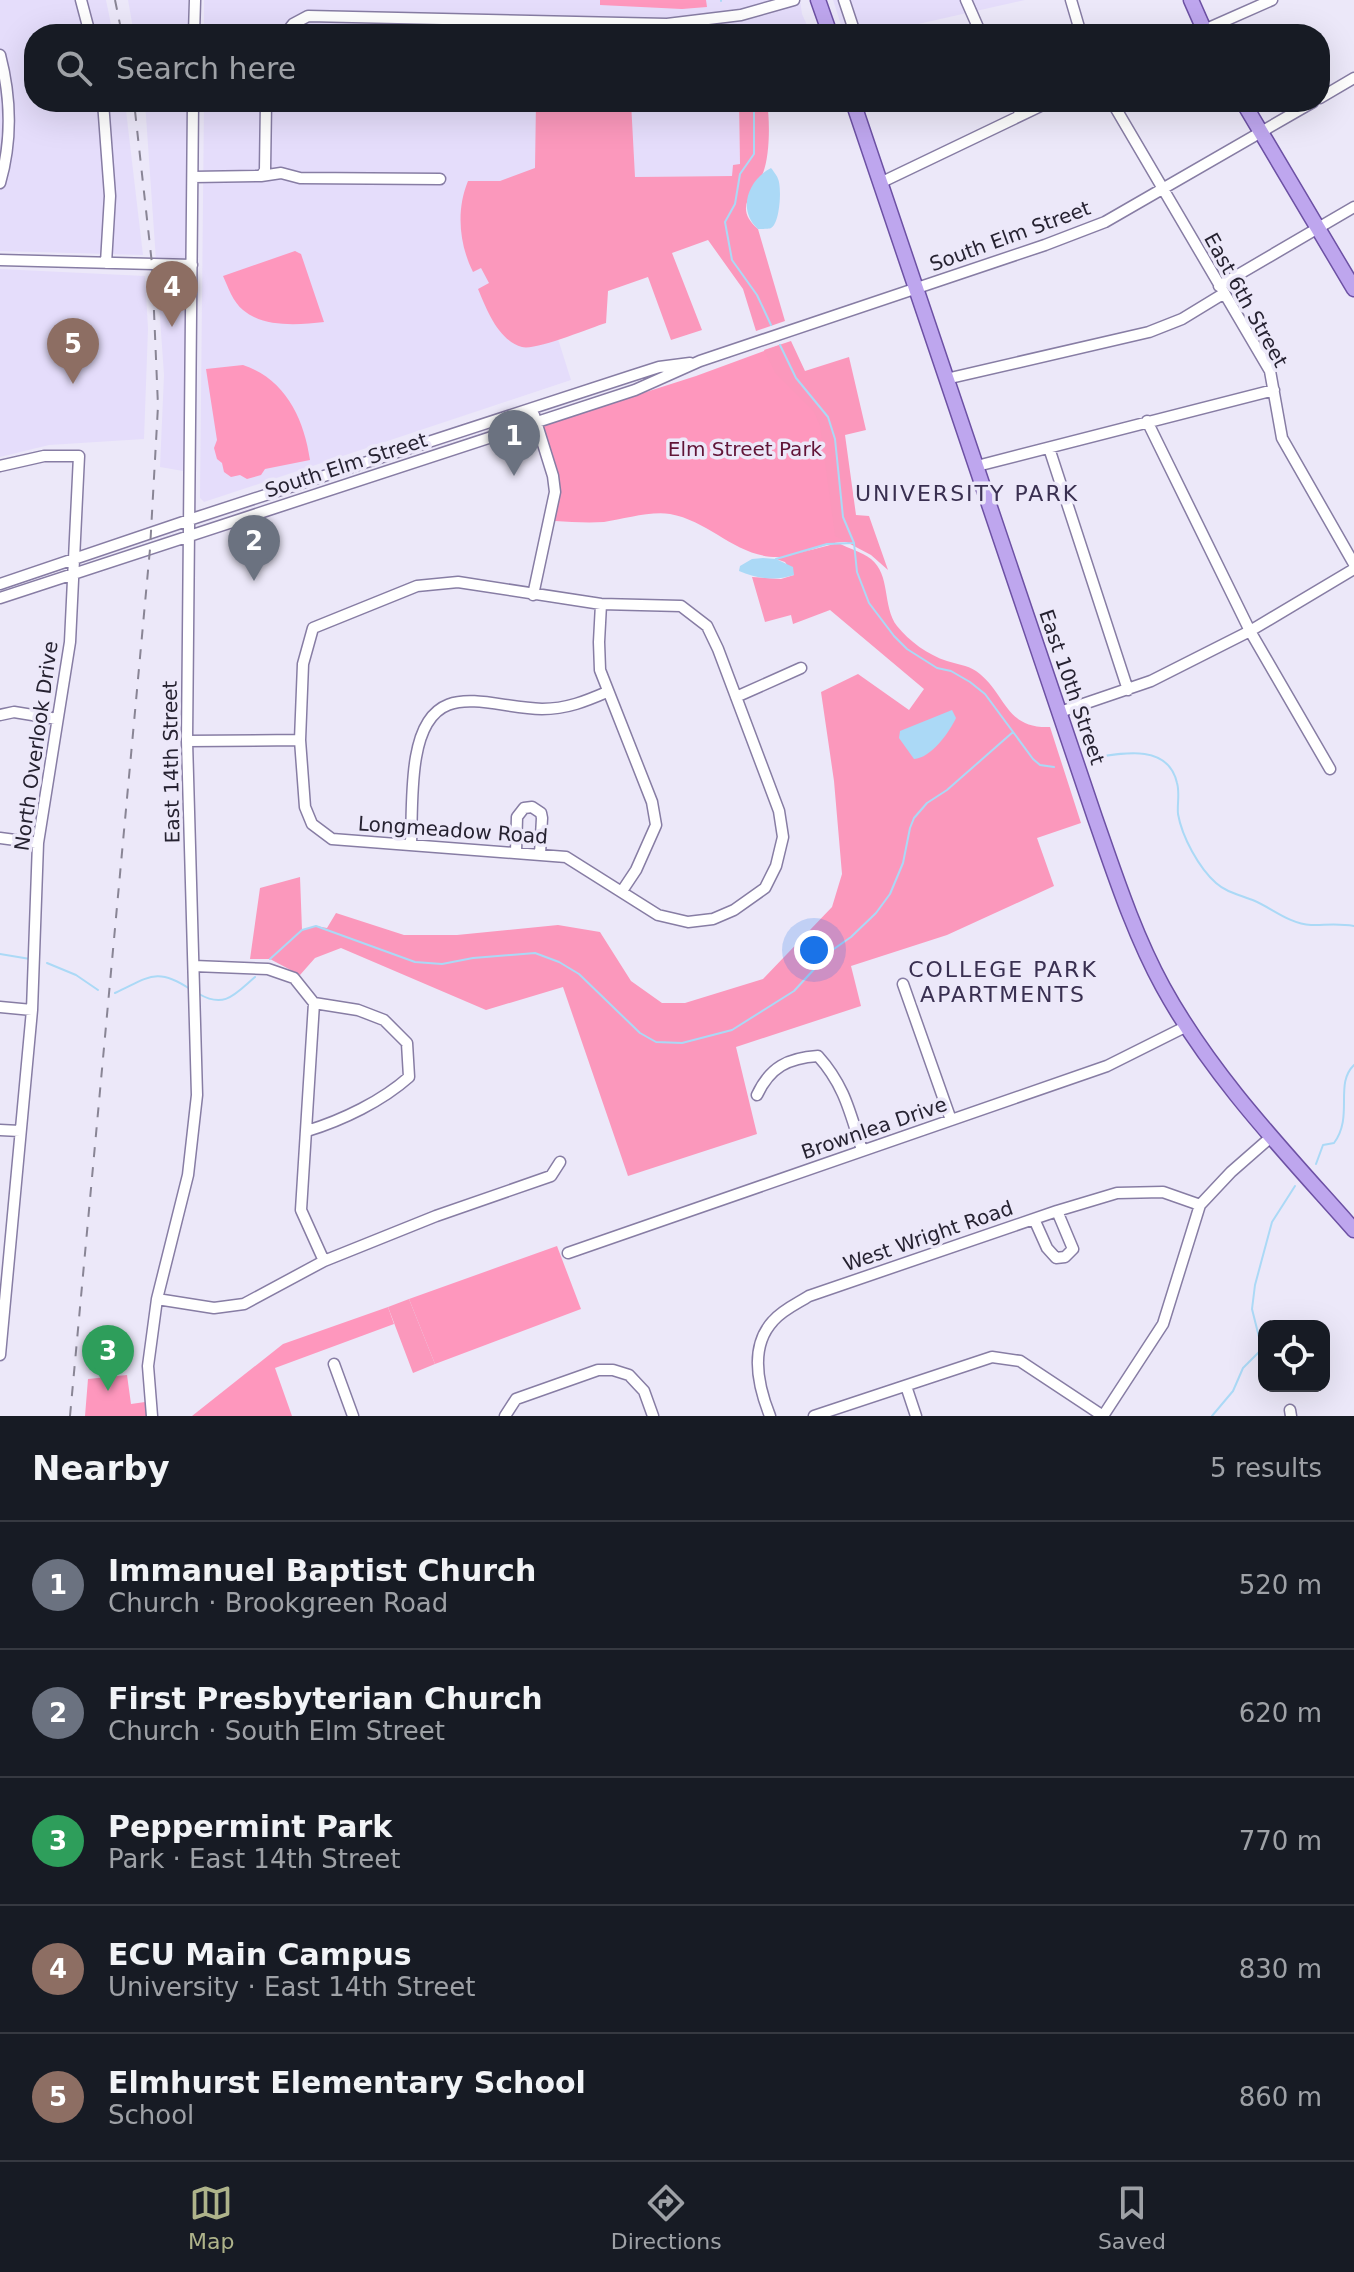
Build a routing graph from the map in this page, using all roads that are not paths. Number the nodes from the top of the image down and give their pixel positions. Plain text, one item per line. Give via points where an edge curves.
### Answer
1 (81, 0) edge
2 (195, 0) edge
3 (794, 0) edge
4 (818, 0) edge
5 (844, 0) edge
6 (1071, 0) edge
7 (1191, 0) edge
8 (1272, 0) edge
9 (966, 1) edge
10 (87, 24) edge
11 (194, 24) edge
12 (293, 24) edge
13 (667, 24) edge
14 (667, 24) edge
15 (826, 24) edge
16 (852, 24) edge
17 (976, 24) edge
18 (1078, 24) edge
19 (1199, 24) edge
20 (1221, 24) edge
21 (0, 55) edge
22 (1354, 78) edge
23 (1330, 92) edge
24 (104, 112) edge
25 (193, 112) edge
26 (266, 112) edge
27 (856, 112) edge
28 (1020, 112) edge
29 (1027, 112) edge
30 (1118, 112) edge
31 (1249, 112) edge
32 (1295, 112) edge
33 (1021, 115) junction
34 (1260, 132) junction
35 (261, 176) junction
36 (193, 177) junction
37 (440, 179) dead end
38 (0, 183) edge
39 (880, 183) junction
40 (1163, 190) junction
41 (1354, 207) edge
42 (1317, 229) junction
43 (0, 260) edge
44 (106, 263) junction
45 (192, 265) junction
46 (917, 288) junction
47 (1354, 289) edge
48 (1221, 290) junction
49 (700, 361) junction
50 (659, 367) junction
51 (631, 376) junction
52 (663, 379) junction
53 (946, 379) junction
54 (635, 390) junction
55 (1274, 390) junction
56 (532, 409) junction
57 (536, 421) junction
58 (1147, 421) junction
59 (468, 430) junction
60 (472, 443) junction
61 (1049, 448) junction
62 (0, 466) edge
63 (977, 466) junction
64 (360, 472) junction
65 (274, 493) junction
66 (279, 507) junction
67 (190, 520) junction
68 (190, 536) junction
69 (75, 558) junction
70 (1354, 566) edge
71 (74, 574) junction
72 (0, 584) edge
73 (533, 595) junction
74 (0, 598) edge
75 (601, 604) junction
76 (1250, 631) junction
77 (801, 668) dead end
78 (1128, 690) junction
79 (607, 692) junction
80 (736, 697) junction
81 (0, 715) edge
82 (57, 719) junction
83 (1062, 720) junction
84 (300, 740) junction
85 (187, 741) junction
86 (1330, 769) dead end
87 (0, 838) edge
88 (38, 843) junction
89 (411, 844) junction
90 (516, 852) junction
91 (540, 854) junction
92 (622, 891) junction
93 (194, 966) junction
94 (903, 984) dead end
95 (314, 1003) junction
96 (0, 1007) edge
97 (32, 1010) junction
98 (1187, 1026) junction
99 (757, 1095) dead end
100 (951, 1120) junction
101 (0, 1130) edge
102 (20, 1131) junction
103 (307, 1131) junction
104 (1271, 1137) junction
105 (862, 1150) junction
106 (560, 1162) dead end
107 (1200, 1205) junction
108 (1057, 1211) junction
109 (1034, 1219) junction
110 (1354, 1230) edge
111 (568, 1253) dead end
112 (324, 1261) junction
113 (157, 1299) junction
114 (0, 1355) edge
115 (334, 1364) dead end
116 (906, 1386) junction
117 (152, 1416) edge
118 (353, 1416) edge
119 (505, 1416) edge
120 (653, 1416) edge
121 (770, 1416) edge
122 (814, 1416) edge
123 (916, 1416) edge
124 (1103, 1416) edge

1 - 10 street
2 - 11 street
3 - 14 street via 741,15
4 - 15 main road
5 - 16 street
6 - 18 street
7 - 19 main road
8 - 20 street
9 - 17 street
12 - 13 street via 308,16
21 - 38 street via 9,125
22 - 23 street
24 - 44 street via 110,196
25 - 36 street, East 14th Street
26 - 35 street
27 - 39 main road, East 10th Street
28 - 33 street
29 - 33 street
30 - 40 street, East 6th Street
31 - 34 main road
32 - 34 street, South Elm Street
33 - 39 street
34 - 40 street, South Elm Street
34 - 42 main road
35 - 36 street
35 - 37 street
36 - 45 street, East 14th Street
39 - 46 main road, East 10th Street
40 - 46 street, South Elm Street via 1105,222
40 - 48 street, East 6th Street
41 - 42 street
42 - 47 main road
42 - 48 street
43 - 44 street
44 - 45 street
45 - 67 street, East 14th Street
46 - 49 street, South Elm Street
46 - 53 main road, East 10th Street
48 - 53 street via 1182,319 1149,332
48 - 55 street, East 6th Street via 1270,371
49 - 50 street, South Elm Street
49 - 52 street, South Elm Street
50 - 51 street, South Elm Street
50 - 52 street
51 - 54 street
51 - 56 street, South Elm Street
52 - 54 street, South Elm Street
53 - 63 main road, East 10th Street
54 - 57 street, South Elm Street
55 - 58 street
55 - 70 street, East 6th Street via 1282,438
56 - 57 street
56 - 59 street, South Elm Street
57 - 60 street, South Elm Street
57 - 73 street via 555,492
58 - 61 street
58 - 76 street
59 - 60 street
59 - 64 street, South Elm Street
60 - 64 street, South Elm Street
61 - 63 street
61 - 78 street
62 - 69 street, North Overlook Drive via 44,456 79,456
63 - 83 main road, East 10th Street
64 - 65 street, South Elm Street
64 - 66 street, South Elm Street
65 - 66 street
65 - 67 street, South Elm Street
66 - 68 street, South Elm Street
67 - 68 street, East 14th Street
67 - 69 street, South Elm Street
68 - 71 street, South Elm Street
68 - 85 street, East 14th Street
69 - 71 street, North Overlook Drive
69 - 72 street, South Elm Street
70 - 76 street
71 - 74 street, South Elm Street
71 - 82 street, North Overlook Drive
73 - 75 street, Longmeadow Road
73 - 84 street, Longmeadow Road via 458,582 417,586 313,628 303,664
75 - 79 street via 600,670
75 - 80 street, Longmeadow Road via 681,606 695,615 707,626
76 - 78 street
76 - 86 street
77 - 80 street
78 - 83 street
79 - 89 street via 575,706 542,709 465,701 443,705 427,720 416,757
79 - 92 street via 652,802 656,825
80 - 92 street, Longmeadow Road via 779,811 783,837 765,888 734,910 688,922 658,915
81 - 82 street
82 - 88 street, North Overlook Drive
83 - 98 main road, East 10th Street via 1138,933
84 - 85 street
84 - 89 street, Longmeadow Road via 305,807 312,824 332,839
85 - 93 street, East 14th Street
87 - 88 street
88 - 97 street, North Overlook Drive
89 - 90 street, Longmeadow Road
90 - 91 street, Longmeadow Road
90 - 91 street via 517,817 532,807 541,813
91 - 92 street, Longmeadow Road via 566,857
93 - 95 street via 268,969 294,978
93 - 113 street, East 14th Street via 197,1095 188,1175
94 - 100 street
95 - 103 street
95 - 103 street via 384,1020 407,1043 409,1077 393,1091
96 - 97 street
97 - 102 street, North Overlook Drive
98 - 100 street, Brownlea Drive via 1107,1066
98 - 104 main road, East 10th Street
99 - 105 street via 779,1065 818,1056 843,1090
100 - 105 street, Brownlea Drive
101 - 102 street
102 - 114 street, North Overlook Drive
103 - 112 street via 301,1210
104 - 107 street
104 - 110 main road, East 10th Street
105 - 111 street, Brownlea Drive
106 - 112 street via 551,1176
107 - 108 street, West Wright Road via 1163,1192 1117,1193
107 - 124 street via 1163,1324
108 - 109 street, West Wright Road
108 - 109 street via 1073,1249 1065,1257 1056,1258 1047,1248
109 - 121 street, West Wright Road via 809,1296 774,1319 761,1338 757,1361
112 - 113 street via 244,1304 214,1308
113 - 117 street, East 14th Street via 148,1366
115 - 118 street
116 - 122 street
116 - 123 street
116 - 124 street via 992,1357 1020,1361
119 - 120 street via 516,1399 598,1370 629,1375 644,1391

